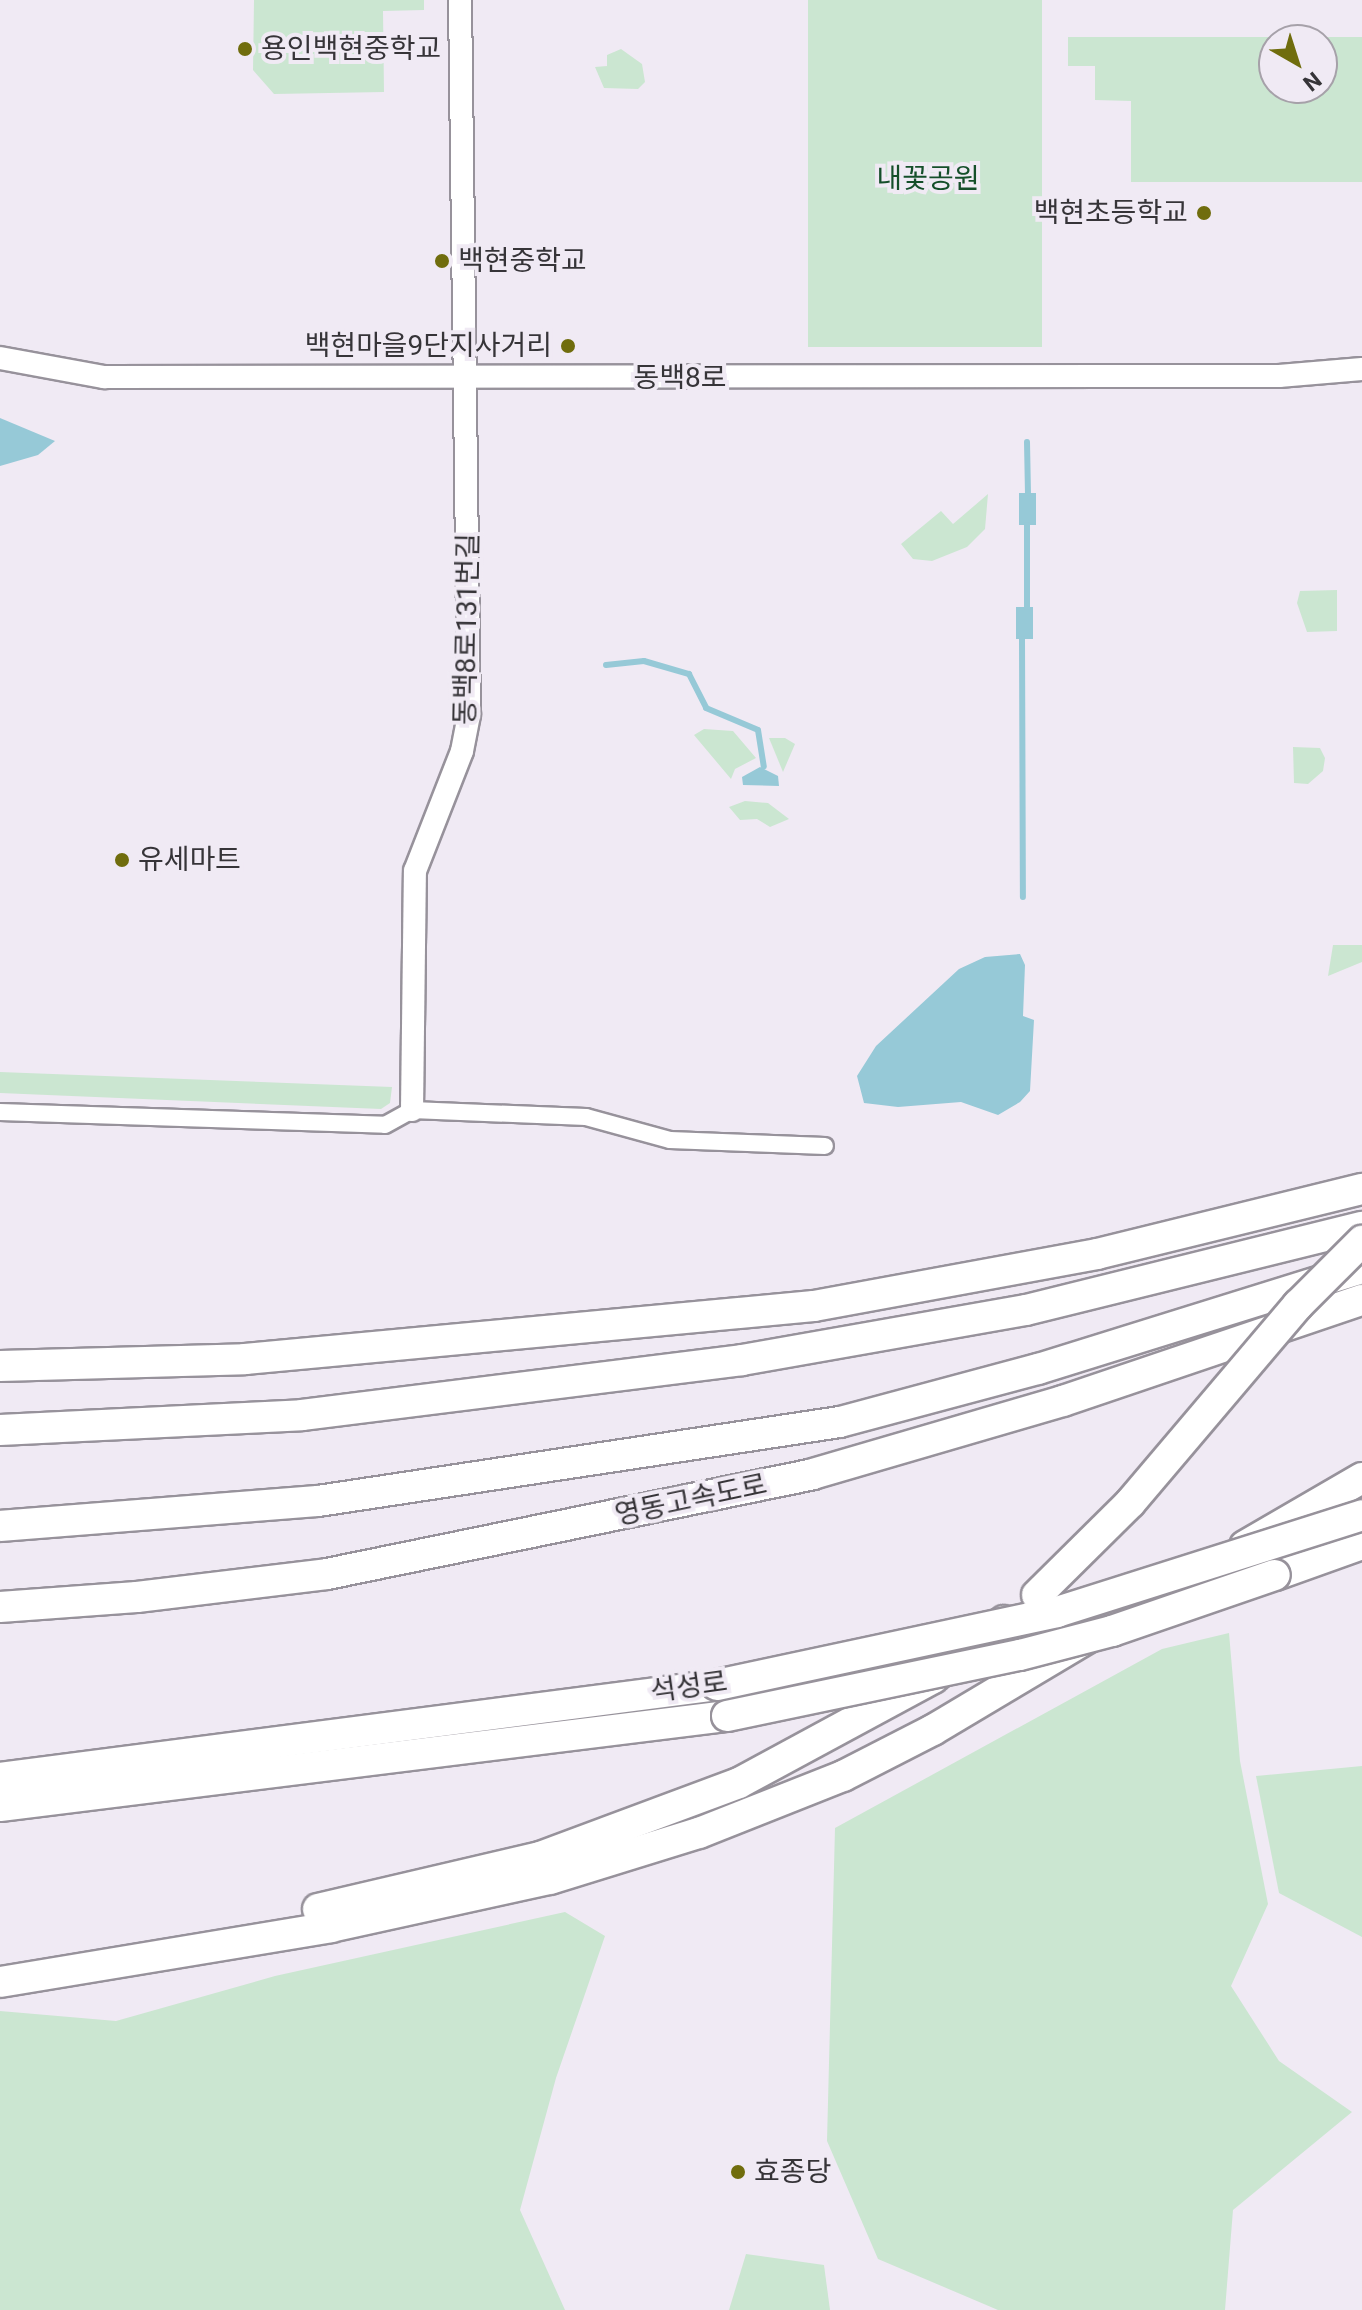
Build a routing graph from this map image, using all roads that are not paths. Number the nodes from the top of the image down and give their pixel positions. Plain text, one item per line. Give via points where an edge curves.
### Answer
1 (460, 0) edge
2 (0, 358) edge
3 (1362, 369) edge
4 (467, 377) junction
5 (412, 1110) junction
6 (0, 1112) edge
7 (825, 1146) dead end
8 (1362, 1189) edge
9 (1362, 1227) edge
10 (1362, 1241) edge
11 (1362, 1268) edge
12 (1362, 1300) edge
13 (0, 1366) edge
14 (0, 1430) edge
15 (1362, 1478) edge
16 (1362, 1515) edge
17 (0, 1526) edge
18 (1362, 1544) edge
19 (0, 1607) edge
20 (0, 1778) edge
21 (0, 1806) edge
22 (0, 1963) edge
23 (0, 1982) edge

1 - 4 street, 동백8로131번길
2 - 4 street, 동백8로 via 104,377
3 - 4 street, 동백8로 via 1279,376
4 - 5 street, 동백8로131번길 via 469,714 462,751 415,871
5 - 6 street via 385,1125
5 - 7 street via 586,1117 670,1140
8 - 13 highway via 1097,1254 814,1306 245,1359
9 - 14 highway via 1026,1310 742,1360 302,1415
10 - 22 highway, bridge via 1298,1305 1130,1503 1037,1595 933,1678 816,1745 672,1810 540,1857 322,1908
11 - 17 highway, 영동고속도로 via 1038,1369 798,1430 318,1501
12 - 19 highway, 영동고속도로 via 1063,1401 813,1474 327,1574
15 - 23 highway via 933,1730 766,1810 550,1879 331,1927
16 - 20 highway, 석성로, bridge via 1057,1612 717,1685
18 - 21 highway, bridge via 1112,1631 898,1683 727,1716

